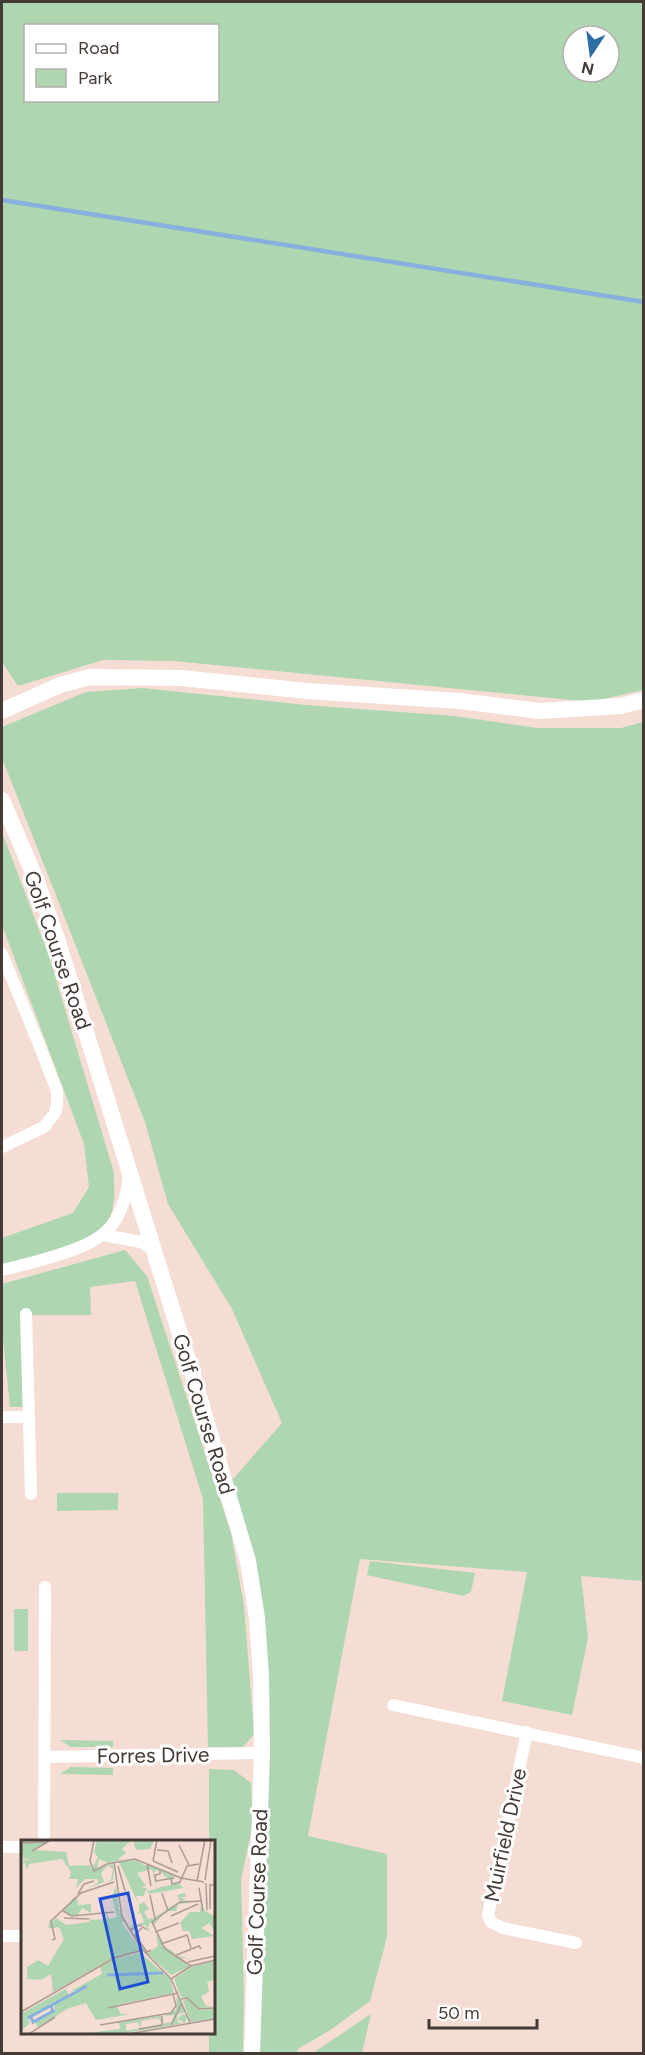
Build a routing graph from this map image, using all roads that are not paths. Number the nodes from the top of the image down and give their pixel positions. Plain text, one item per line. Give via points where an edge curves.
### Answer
1 (644, 700) edge
2 (2, 711) edge
3 (2, 800) edge
4 (2, 954) edge
5 (2, 1147) edge
6 (130, 1171) junction
7 (103, 1235) junction
8 (153, 1250) junction
9 (2, 1270) edge
10 (26, 1314) dead end
11 (28, 1417) junction
12 (2, 1418) edge
13 (31, 1494) dead end
14 (45, 1587) dead end
15 (393, 1706) dead end
16 (527, 1732) junction
17 (262, 1753) junction
18 (45, 1757) junction
19 (644, 1758) edge
20 (45, 1840) edge
21 (2, 1846) edge
22 (21, 1847) edge
23 (2, 1936) edge
24 (21, 1936) edge
25 (576, 1943) dead end
26 (252, 2054) edge

1 - 2 street via 621,706 540,711 182,678 90,677 60,685
3 - 6 street, Golf Course Road via 40,892
4 - 5 street via 57,1091 57,1105 44,1127
6 - 7 street via 122,1207
6 - 8 street, Golf Course Road
7 - 8 street via 141,1242
7 - 9 street via 76,1250
8 - 17 street, Golf Course Road via 248,1561 257,1618
10 - 11 street
11 - 12 street
11 - 13 street
14 - 18 street
15 - 16 street
16 - 19 street
16 - 25 street, Muirfield Drive via 488,1914 491,1922 503,1929
17 - 18 street, Forres Drive
17 - 26 street, Golf Course Road
18 - 20 street
21 - 22 street
23 - 24 street

